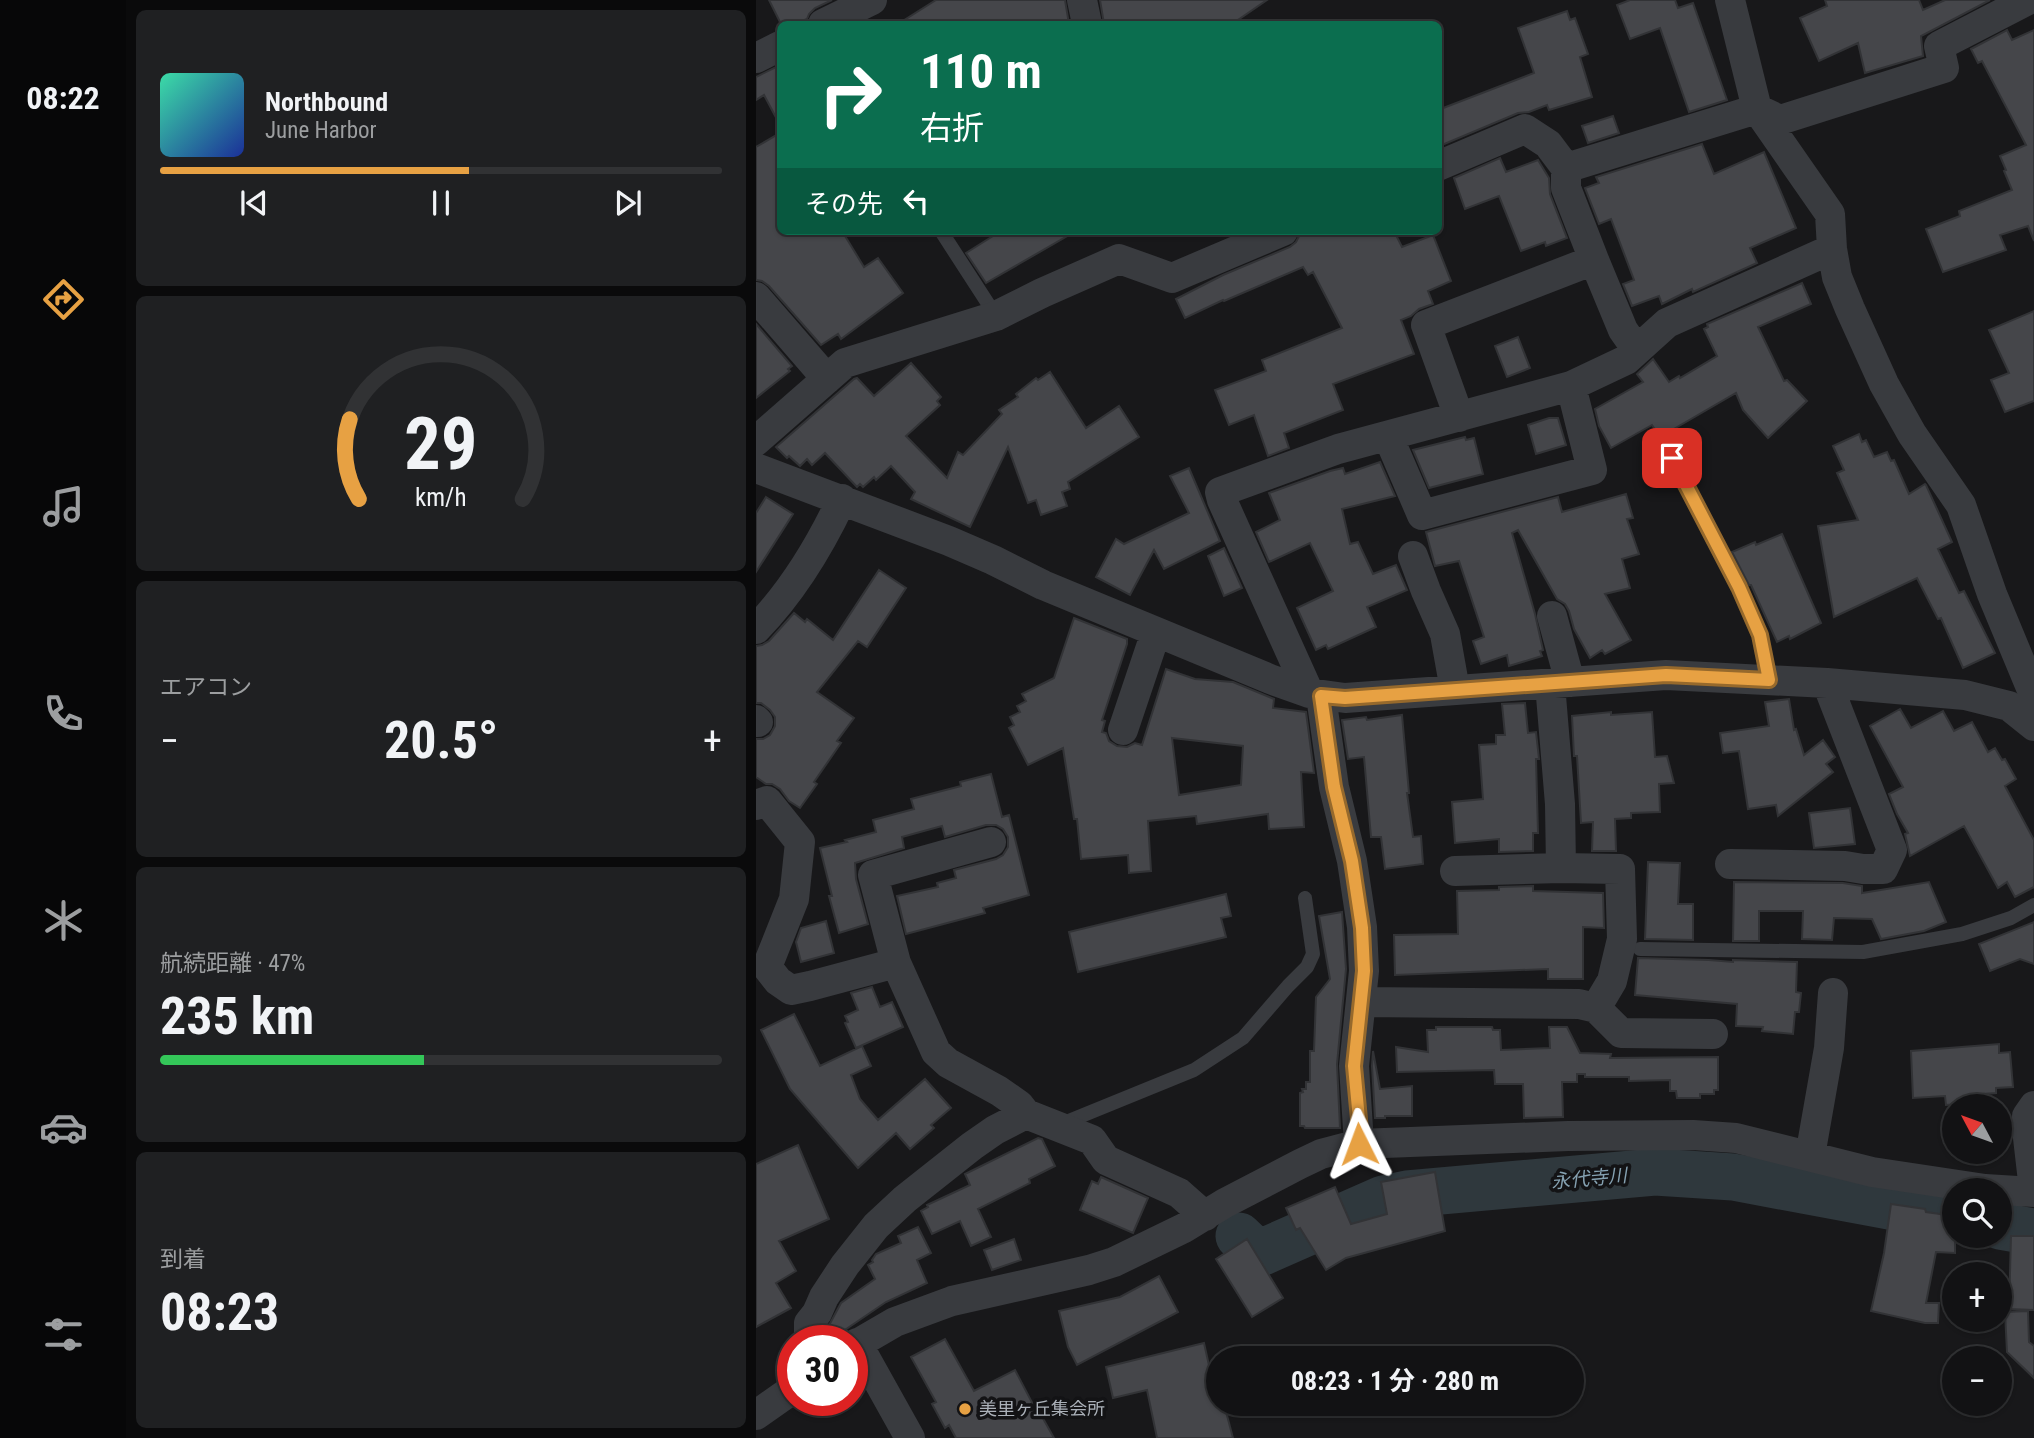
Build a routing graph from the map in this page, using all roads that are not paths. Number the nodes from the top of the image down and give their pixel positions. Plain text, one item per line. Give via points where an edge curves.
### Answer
1 (872, 0) edge
2 (1082, 0) edge
3 (1730, 0) edge
4 (2032, 1) edge
5 (829, 21) edge
6 (1086, 21) edge
7 (777, 48) edge
8 (756, 58) edge
9 (1757, 109) junction
10 (1442, 164) edge
11 (1566, 168) junction
12 (944, 235) edge
13 (1274, 235) edge
14 (1832, 249) junction
15 (1594, 260) junction
16 (756, 297) edge
17 (996, 316) junction
18 (1637, 350) junction
19 (827, 379) junction
20 (1571, 386) junction
21 (1459, 417) junction
22 (1388, 436) junction
23 (756, 441) edge
24 (1672, 458) dead end
25 (756, 468) edge
26 (842, 499) junction
27 (1413, 556) dead end
28 (1552, 616) dead end
29 (756, 629) edge
30 (1156, 632) junction
31 (1769, 680) junction
32 (1560, 683) junction
33 (1827, 683) junction
34 (1455, 690) junction
35 (1315, 694) junction
36 (2034, 695) edge
37 (2034, 726) edge
38 (1123, 730) dead end
39 (756, 805) edge
40 (991, 842) dead end
41 (1730, 864) dead end
42 (1561, 868) junction
43 (1455, 871) dead end
44 (1305, 898) dead end
45 (2034, 905) edge
46 (1640, 949) dead end
47 (896, 963) junction
48 (1833, 993) dead end
49 (1361, 1002) junction
50 (1596, 1008) junction
51 (1713, 1034) dead end
52 (2034, 1106) edge
53 (1027, 1114) junction
54 (1058, 1125) junction
55 (1359, 1144) junction
56 (1810, 1156) junction
57 (2034, 1191) edge
58 (1205, 1216) junction
59 (809, 1325) edge
60 (868, 1338) edge
61 (868, 1367) edge
62 (777, 1400) edge
63 (756, 1415) edge
64 (910, 1438) edge

1 - 5 street
2 - 6 street
3 - 9 street
4 - 9 street via 1939,46 1944,68 1780,120
7 - 8 street
9 - 11 street
9 - 14 street via 1830,214
10 - 11 street via 1525,129 1548,144
11 - 15 street via 1566,188
12 - 17 lane
13 - 17 street via 1172,278 1119,259
14 - 18 street via 1667,323
14 - 36 street via 1837,277 1884,384 1961,505
15 - 18 street via 1623,330
15 - 21 street via 1426,325
16 - 19 street
17 - 19 street via 845,363
18 - 20 street via 1626,360
19 - 23 street
20 - 21 street
20 - 22 street via 1592,470 1422,515
21 - 22 street
22 - 35 street via 1324,453 1220,492
24 - 31 lane via 1760,635
25 - 26 street
26 - 29 street via 785,597
26 - 30 street
27 - 34 street via 1444,634
28 - 32 street
30 - 35 street
30 - 38 street
31 - 32 street via 1666,675
31 - 33 street
32 - 34 street
32 - 42 street
33 - 37 street via 1965,695 2009,706
33 - 41 street via 1892,850 1883,869
34 - 35 street via 1345,698
35 - 49 street via 1352,861 1362,928
39 - 47 street via 767,801 800,842 794,900 767,967 778,981 791,990
40 - 47 street via 873,875
42 - 43 street
42 - 50 street via 1620,869 1622,939 1612,981
44 - 54 lane via 1313,954 1307,967 1243,1038 1194,1070
45 - 46 lane via 2011,918 1962,933 1863,952
47 - 53 street via 936,1052
48 - 56 street via 1829,1048
49 - 50 street via 1579,1003
49 - 55 street via 1354,1066
50 - 51 street via 1621,1032
52 - 57 street via 2027,1116 2027,1129
53 - 54 street
53 - 59 street via 972,1146 876,1226 845,1265
54 - 58 street via 1092,1140 1107,1160 1180,1193
55 - 56 street via 1693,1135 1736,1138
55 - 58 street via 1321,1154
56 - 57 street via 1872,1172 1985,1189
58 - 60 street via 1114,1262 952,1301
61 - 64 street
62 - 63 street

